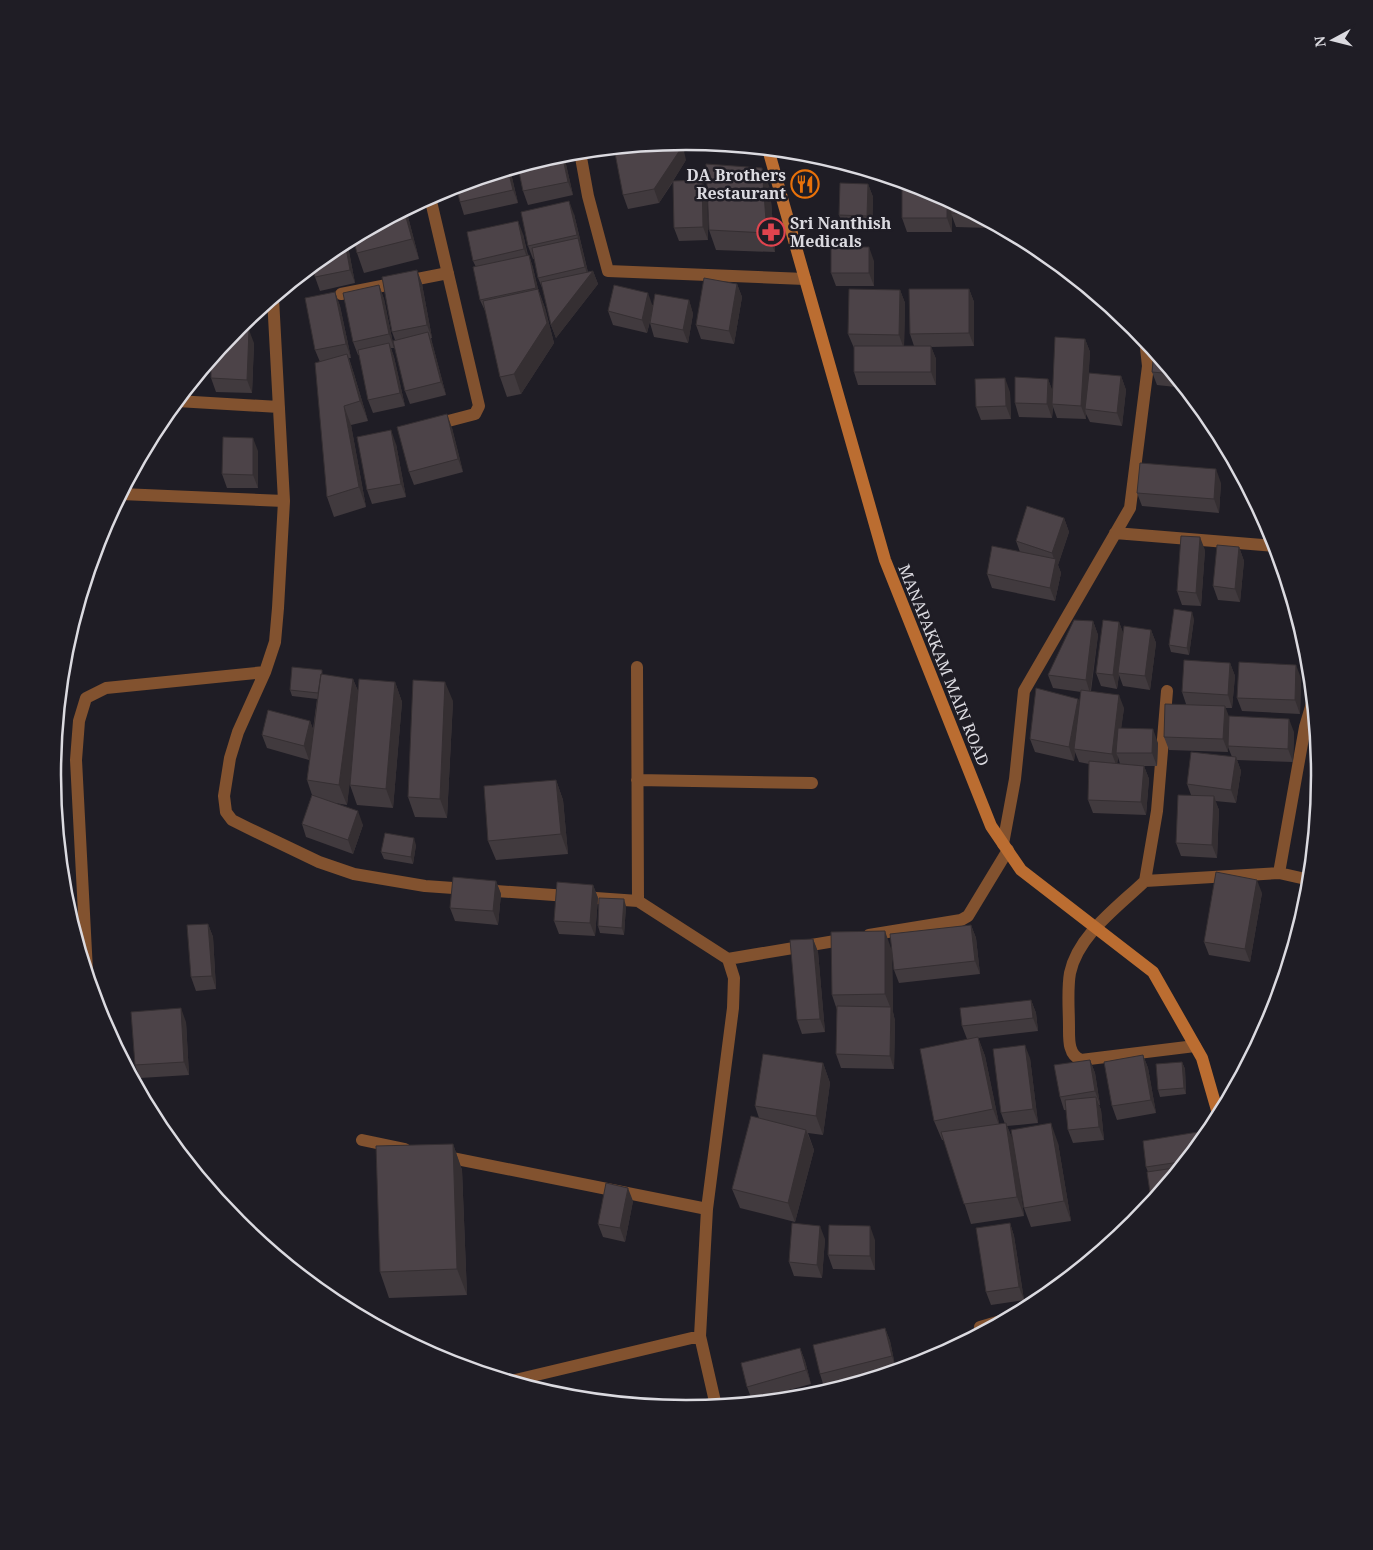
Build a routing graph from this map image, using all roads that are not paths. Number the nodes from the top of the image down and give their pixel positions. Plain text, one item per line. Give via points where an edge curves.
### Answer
1 (770, 155) edge
2 (581, 159) edge
3 (432, 204) edge
4 (448, 273) junction
5 (805, 279) junction
6 (340, 294) dead end
7 (270, 308) edge
8 (1146, 352) edge
9 (185, 401) edge
10 (279, 407) junction
11 (419, 428) edge
12 (128, 494) edge
13 (284, 501) junction
14 (1115, 533) junction
15 (1268, 545) edge
16 (636, 667) dead end
17 (265, 672) junction
18 (1167, 691) dead end
19 (1308, 716) edge
20 (637, 780) junction
21 (812, 783) dead end
22 (1006, 847) junction
23 (1279, 873) junction
24 (1303, 878) edge
25 (1145, 881) junction
26 (638, 901) junction
27 (77, 913) edge
28 (1096, 928) junction
29 (728, 959) junction
30 (1195, 1046) junction
31 (1216, 1107) edge
32 (362, 1140) dead end
33 (706, 1209) junction
34 (700, 1336) junction
35 (523, 1378) edge
36 (714, 1399) edge

1 - 5 main road, MANAPAKKAM MAIN ROAD
2 - 5 street via 608,271
3 - 4 street
4 - 6 street
4 - 11 street via 479,406 475,414
5 - 22 main road, MANAPAKKAM MAIN ROAD via 885,560 991,826
7 - 10 street
8 - 14 street via 1148,366 1130,508
9 - 10 street
10 - 13 street
12 - 13 street
13 - 17 street via 275,642
14 - 15 street
14 - 22 street via 1024,691
16 - 20 street
17 - 26 street via 230,758 224,796 226,812 232,820 319,862 354,874 425,886
17 - 27 street via 106,688 86,698 79,721 76,760
18 - 25 street via 1157,811
19 - 23 street
20 - 21 street
20 - 26 street
22 - 28 main road, MANAPAKKAM MAIN ROAD via 1021,870
22 - 29 street via 968,916 961,920
23 - 24 street
23 - 25 street
25 - 28 street
26 - 29 street
28 - 30 main road, MANAPAKKAM MAIN ROAD via 1153,972
28 - 30 street via 1080,948 1070,973 1069,1035 1072,1054 1081,1060
29 - 33 street via 734,978 733,1008
30 - 31 main road, MANAPAKKAM MAIN ROAD via 1202,1058
32 - 33 street
33 - 34 street
34 - 35 street
34 - 36 street

